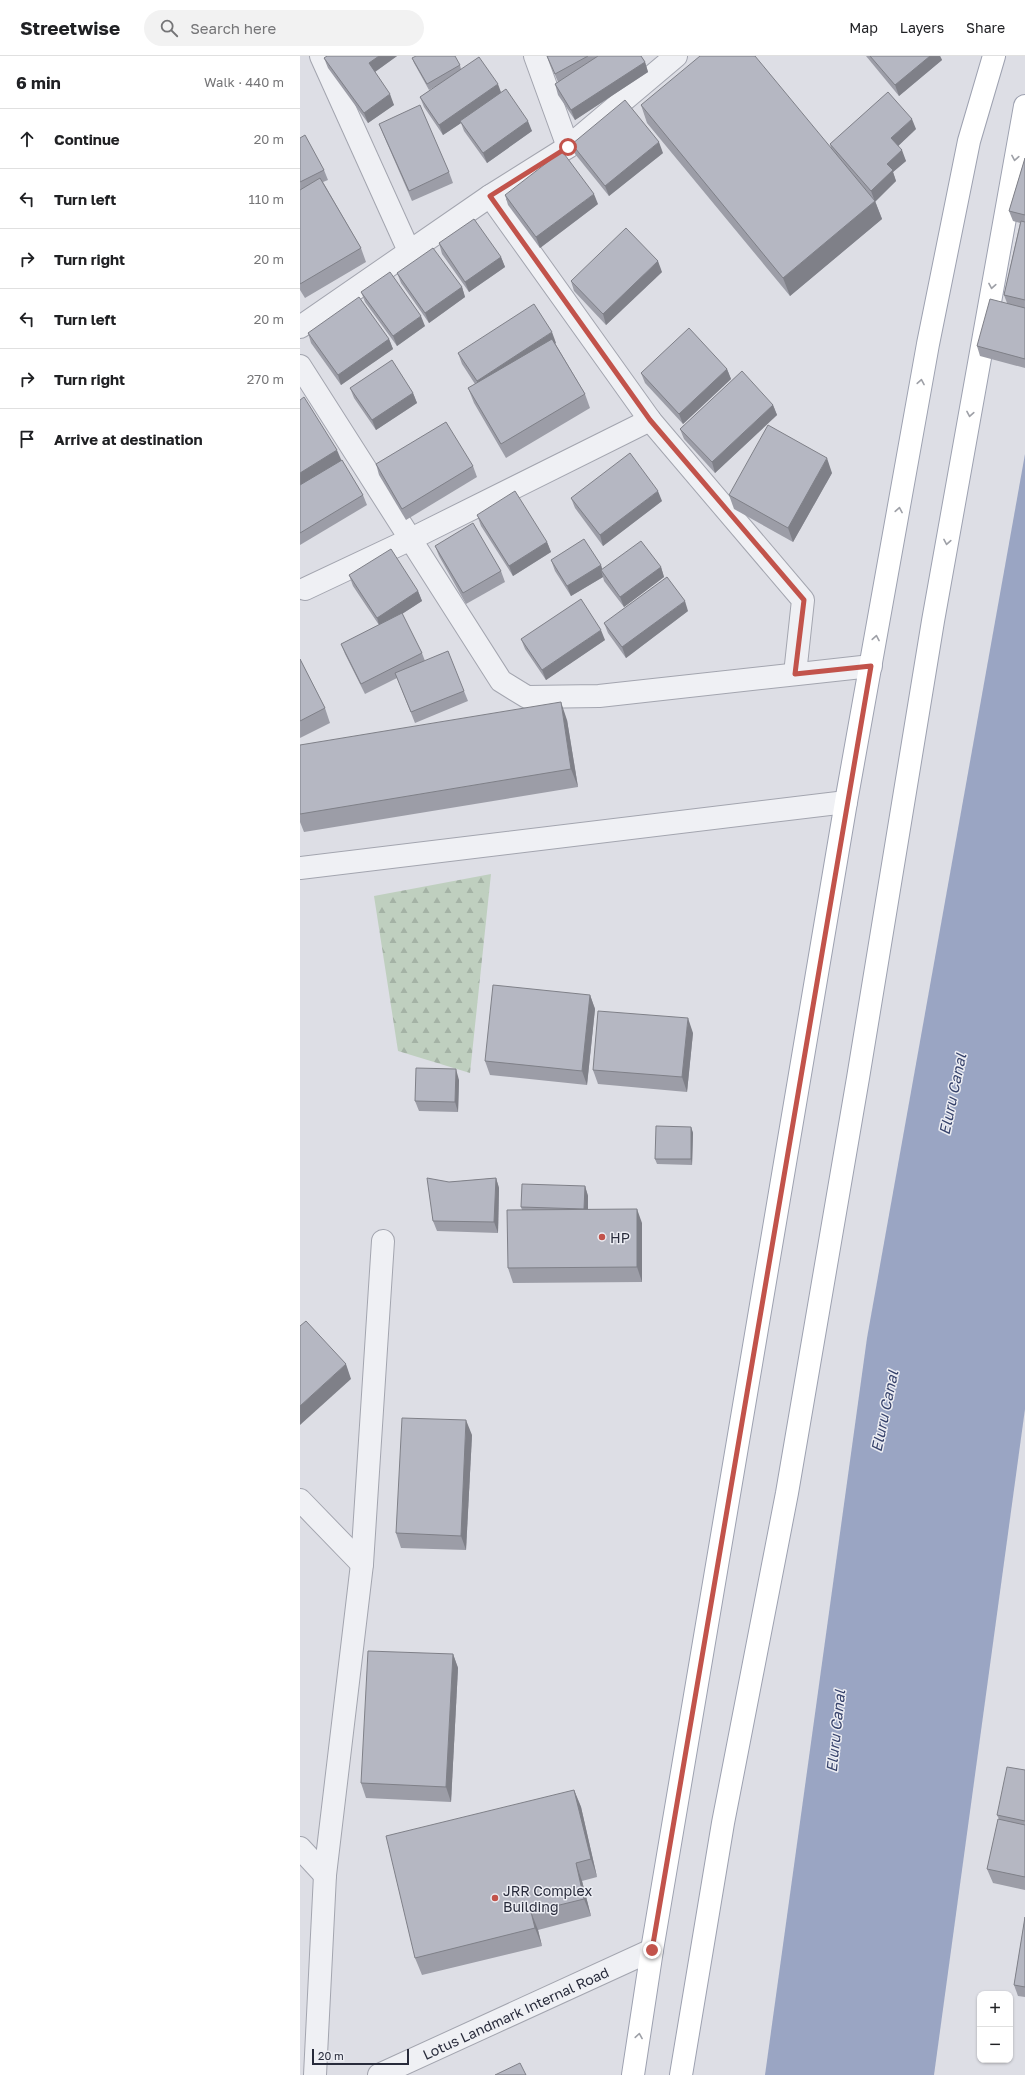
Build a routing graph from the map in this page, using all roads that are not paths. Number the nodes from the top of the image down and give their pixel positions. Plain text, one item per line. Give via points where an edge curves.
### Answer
1 (320, 56) edge
2 (535, 56) edge
3 (676, 56) edge
4 (994, 56) edge
5 (1025, 106) edge
6 (568, 147) junction
7 (490, 196) junction
8 (409, 251) junction
9 (300, 327) edge
10 (300, 366) edge
11 (650, 420) junction
12 (411, 539) junction
13 (305, 589) dead end
14 (871, 666) junction
15 (795, 674) junction
16 (846, 802) junction
17 (300, 868) edge
18 (383, 1241) dead end
19 (300, 1500) edge
20 (362, 1564) junction
21 (300, 1848) edge
22 (325, 1875) junction
23 (652, 1950) junction
24 (315, 2075) edge
25 (379, 2075) edge
26 (633, 2075) edge
27 (681, 2075) edge

1 - 8 street
2 - 6 street
3 - 6 street
14 -> 4 main road via 928,344 969,141
5 -> 27 main road via 933,621 857,1086 788,1485 723,1823
6 - 7 street
7 - 8 street
7 - 11 street
8 - 9 street
10 - 12 street
11 - 12 street
11 - 15 street via 804,600
12 - 13 street
12 - 15 street via 501,681 527,696 599,696
14 - 15 street
14 - 16 main road
16 - 17 street
16 - 23 main road
18 - 20 street
19 - 20 street
20 - 22 street
21 - 22 street
22 - 24 street
23 - 25 street, Lotus Landmark Internal Road
26 -> 23 main road

